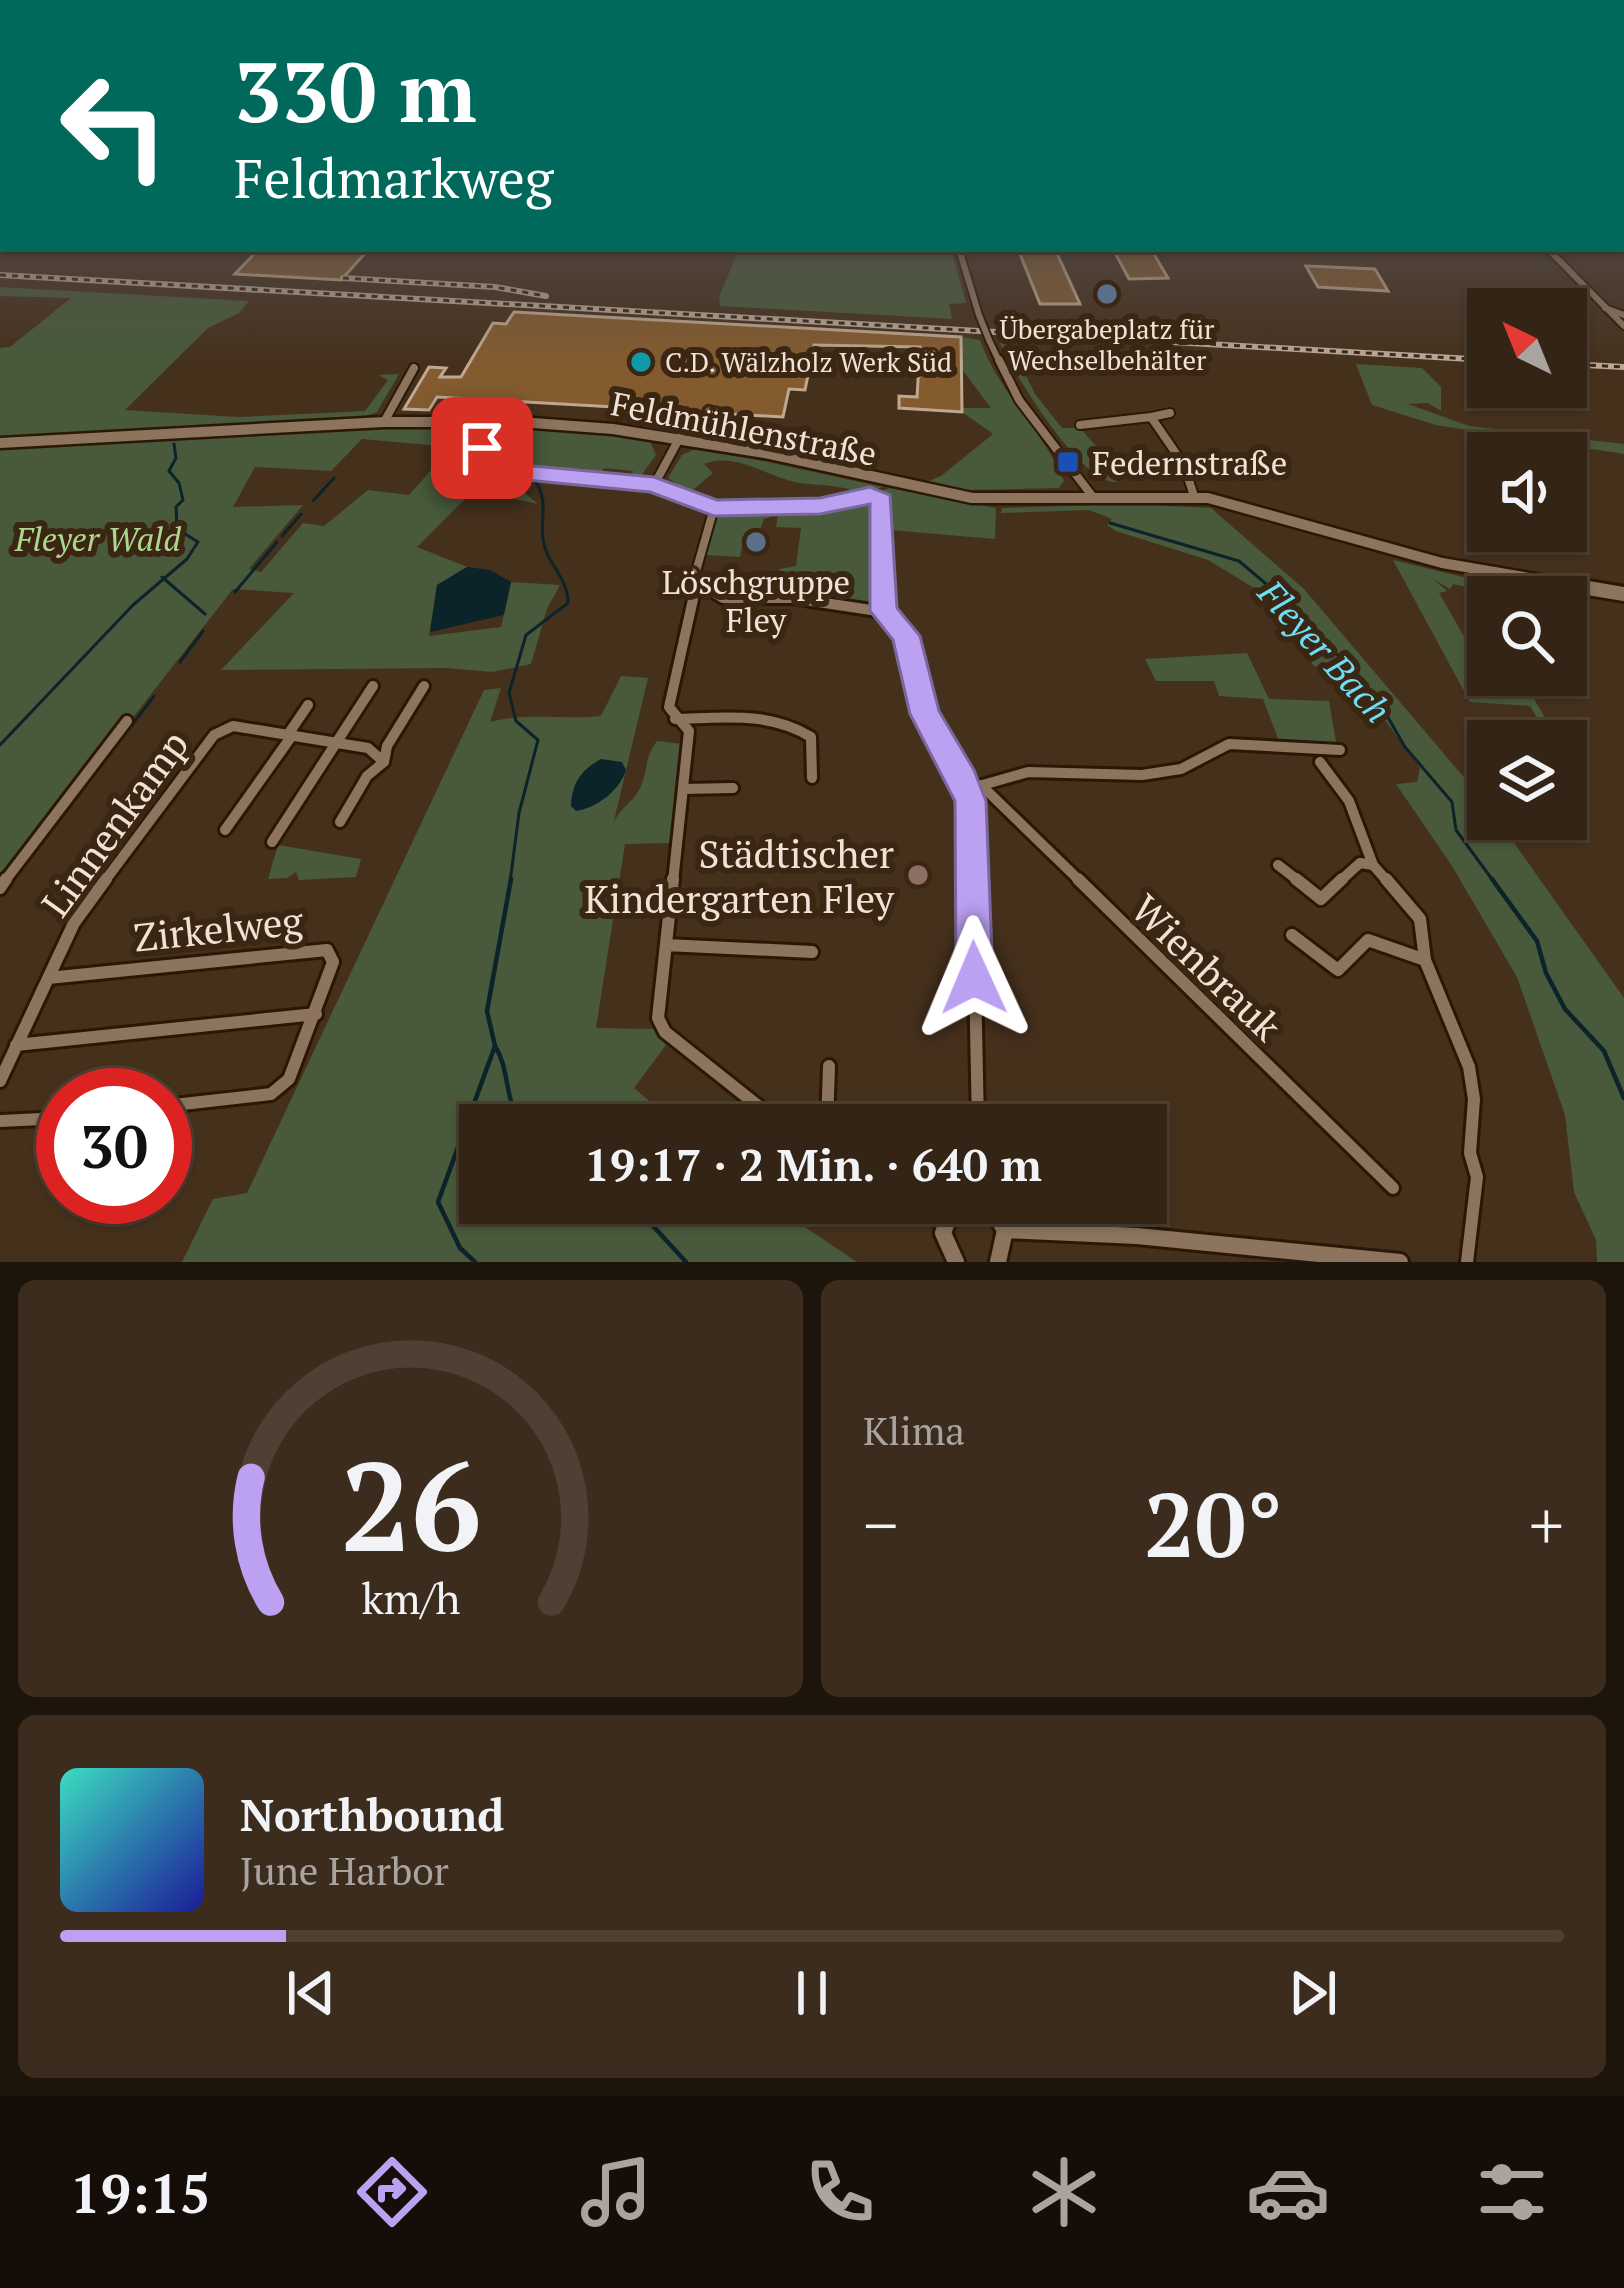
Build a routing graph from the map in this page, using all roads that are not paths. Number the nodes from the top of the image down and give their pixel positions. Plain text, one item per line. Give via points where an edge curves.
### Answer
1 (960, 252) edge
2 (1551, 252) edge
3 (1604, 308) junction
4 (1624, 315) edge
5 (1624, 326) edge
6 (414, 368) dead end
7 (1170, 413) dead end
8 (1151, 417) junction
9 (384, 422) junction
10 (1080, 425) dead end
11 (680, 437) junction
12 (0, 443) edge
13 (482, 448) dead end
14 (654, 484) junction
15 (1194, 496) junction
16 (1093, 497) junction
17 (714, 508) junction
18 (1624, 594) edge
19 (694, 596) dead end
20 (884, 611) junction
21 (373, 686) dead end
22 (424, 686) dead end
23 (308, 706) dead end
24 (675, 719) junction
25 (127, 721) dead end
26 (289, 736) junction
27 (335, 743) junction
28 (1340, 750) dead end
29 (384, 761) junction
30 (1320, 762) dead end
31 (812, 778) dead end
32 (974, 786) junction
33 (734, 788) dead end
34 (683, 789) junction
35 (340, 822) dead end
36 (225, 830) dead end
37 (272, 842) dead end
38 (1278, 865) dead end
39 (1373, 865) junction
40 (0, 888) edge
41 (1292, 935) dead end
42 (666, 945) junction
43 (812, 952) dead end
44 (1425, 960) junction
45 (48, 978) junction
46 (316, 1014) junction
47 (16, 1045) junction
48 (829, 1066) dead end
49 (0, 1081) edge
50 (192, 1103) edge
51 (756, 1104) edge
52 (828, 1104) edge
53 (978, 1104) edge
54 (36, 1119) edge
55 (0, 1121) edge
56 (1393, 1188) dead end
57 (942, 1224) edge
58 (1001, 1224) edge
59 (1005, 1230) junction
60 (956, 1262) edge
61 (998, 1262) edge
62 (1400, 1262) edge
63 (1467, 1262) edge

1 - 16 street, bridge via 1019,400
2 - 3 street
3 - 4 street
3 - 5 street
6 - 9 street
7 - 8 street
8 - 10 street
8 - 15 street via 1184,465
9 - 11 street, Feldmühlenstraße via 520,422
9 - 12 street, Feldmühlenstraße
11 - 14 street
11 - 16 street, Feldmühlenstraße via 955,496
13 - 14 street via 502,465 539,477
14 - 17 street
15 - 16 street, Feldmühlenstraße
15 - 18 street, Feldmühlenstraße via 1442,563
17 - 20 street via 694,575 707,591
17 - 20 street via 820,506 873,495 884,504
19 - 24 street via 669,707
20 - 32 street via 906,636 925,714
21 - 27 street
22 - 29 street
23 - 26 street
24 - 31 street via 776,718 796,725 811,737
24 - 34 street via 689,731
25 - 40 street
26 - 27 street, Linnenkamp
26 - 36 street
26 - 45 street, Linnenkamp via 233,726 214,735 91,897
27 - 29 street, Linnenkamp via 368,748
27 - 37 street
28 - 32 street via 1229,744 1181,769 1028,772
29 - 35 street
30 - 39 street via 1349,801
32 - 53 street
32 - 56 street, Wienbrauk
33 - 34 street
34 - 42 street
38 - 39 street via 1321,899 1350,869
39 - 44 street via 1414,909
41 - 44 street via 1338,970 1368,940
42 - 43 street
42 - 51 street via 658,1018 665,1032
44 - 63 street via 1474,1099 1470,1153 1477,1177
45 - 46 street, Zirkelweg via 327,950 333,962
45 - 47 street, Linnenkamp
46 - 47 street
46 - 50 street, Zirkelweg via 289,1079 271,1094
47 - 49 street, Linnenkamp
48 - 52 street
54 - 55 street
57 - 60 street
58 - 59 street
59 - 61 street
59 - 62 street

